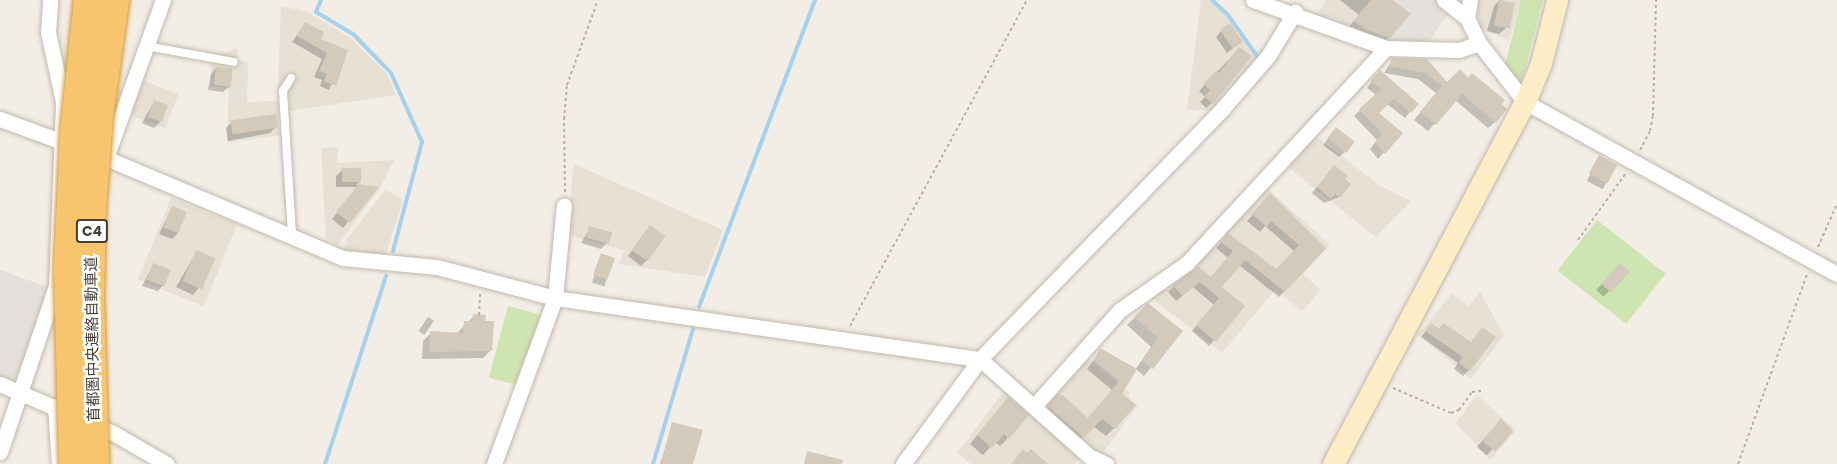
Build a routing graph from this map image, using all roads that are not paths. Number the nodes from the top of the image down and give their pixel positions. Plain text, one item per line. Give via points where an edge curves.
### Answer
1 (50, 0) edge
2 (88, 0) edge
3 (115, 0) edge
4 (163, 0) edge
5 (1253, 0) edge
6 (1444, 0) edge
7 (1470, 0) edge
8 (1557, 0) edge
9 (1295, 12) junction
10 (1467, 18) junction
11 (1479, 42) junction
12 (146, 46) junction
13 (1386, 48) junction
14 (234, 62) dead end
15 (291, 78) dead end
16 (1525, 102) junction
17 (0, 119) edge
18 (59, 141) junction
19 (106, 158) junction
20 (564, 205) road end
21 (292, 235) junction
22 (1837, 274) edge
23 (555, 298) junction
24 (980, 359) junction
25 (0, 384) edge
26 (22, 392) junction
27 (1035, 405) junction
28 (55, 406) junction
29 (0, 452) edge
30 (59, 464) edge
31 (73, 464) edge
32 (95, 464) edge
33 (167, 464) edge
34 (495, 464) edge
35 (903, 464) edge
36 (1106, 464) edge
37 (1333, 464) edge

1 - 18 street via 48,32 62,90
2 - 31 highway, 首都圏中央連絡自動車道 / C4, bridge via 74,133 68,267
3 - 32 highway, 首都圏中央連絡自動車道 / C4, bridge via 99,117 92,210 90,298
4 - 12 street
5 - 9 street
6 - 10 street
7 - 10 street
8 - 16 street via 1541,63
9 - 13 street
9 - 24 street via 1268,56 1223,108
10 - 11 street
11 - 13 street via 1459,50
11 - 16 street
12 - 14 lane
12 - 19 street
13 - 27 street via 1188,263 1120,310
15 - 21 lane via 283,91
16 - 22 street
16 - 37 street
17 - 18 street
18 - 19 street
18 - 26 street via 56,285
19 - 21 street
20 - 23 street
21 - 23 street via 343,258 437,267
23 - 24 street
23 - 34 street
24 - 27 street
24 - 35 street
25 - 26 street
26 - 28 street
26 - 29 street
27 - 36 street via 1089,456
28 - 30 street
28 - 33 street

